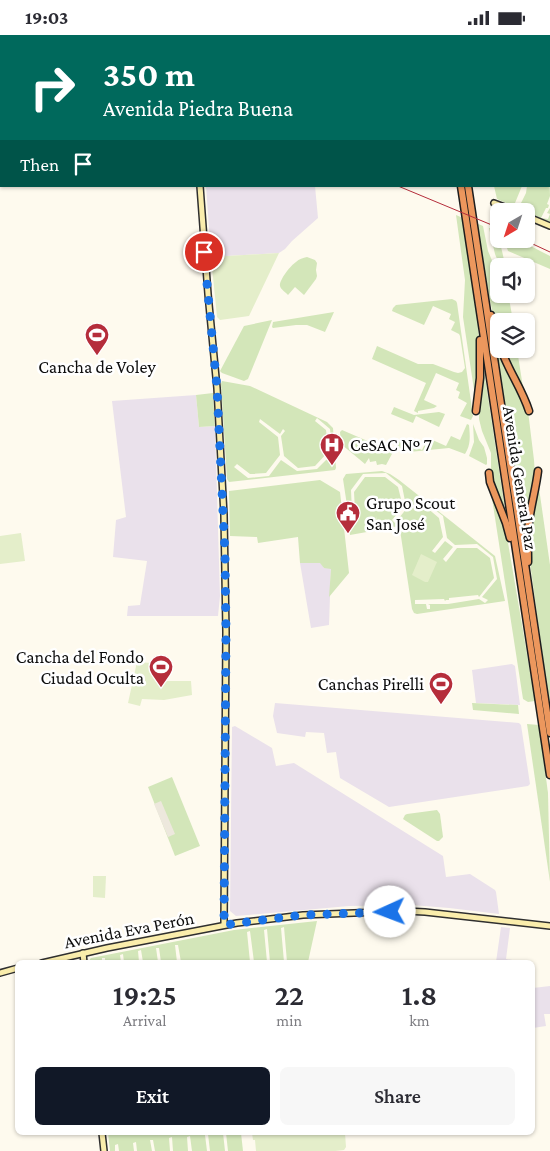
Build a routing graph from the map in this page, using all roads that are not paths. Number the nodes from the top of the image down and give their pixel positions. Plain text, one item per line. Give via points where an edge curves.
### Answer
1 (200, 187) edge
2 (461, 187) edge
3 (468, 187) edge
4 (535, 220) edge
5 (550, 226) edge
6 (483, 287) junction
7 (490, 313) edge
8 (480, 317) junction
9 (504, 358) edge
10 (476, 411) dead end
11 (529, 411) dead end
12 (538, 471) dead end
13 (488, 473) dead end
14 (519, 571) junction
15 (528, 585) junction
16 (542, 701) junction
17 (547, 729) edge
18 (550, 775) edge
19 (224, 925) junction
20 (550, 926) edge
21 (83, 953) junction
22 (54, 960) edge
23 (84, 960) edge
24 (15, 969) edge
25 (0, 973) edge
26 (102, 1135) edge
27 (104, 1151) edge

1 - 19 main road via 217,388 225,553
2 - 8 highway, Avenida General Paz
3 - 6 highway, Avenida General Paz
4 - 5 main road
6 - 7 highway
6 - 15 highway, Avenida General Paz
8 - 10 highway via 480,378
8 - 14 highway, Avenida General Paz
9 - 11 highway
12 - 15 highway via 528,533
13 - 14 highway
14 - 16 highway, Avenida General Paz
15 - 16 highway, Avenida General Paz
16 - 17 highway, Avenida General Paz
17 - 18 highway, Avenida General Paz
19 - 20 main road, Avenida Eva Perón via 302,915 405,911
19 - 21 main road, Avenida Eva Perón
21 - 22 main road, Avenida Eva Perón
21 - 23 main road
24 - 25 main road
26 - 27 main road

